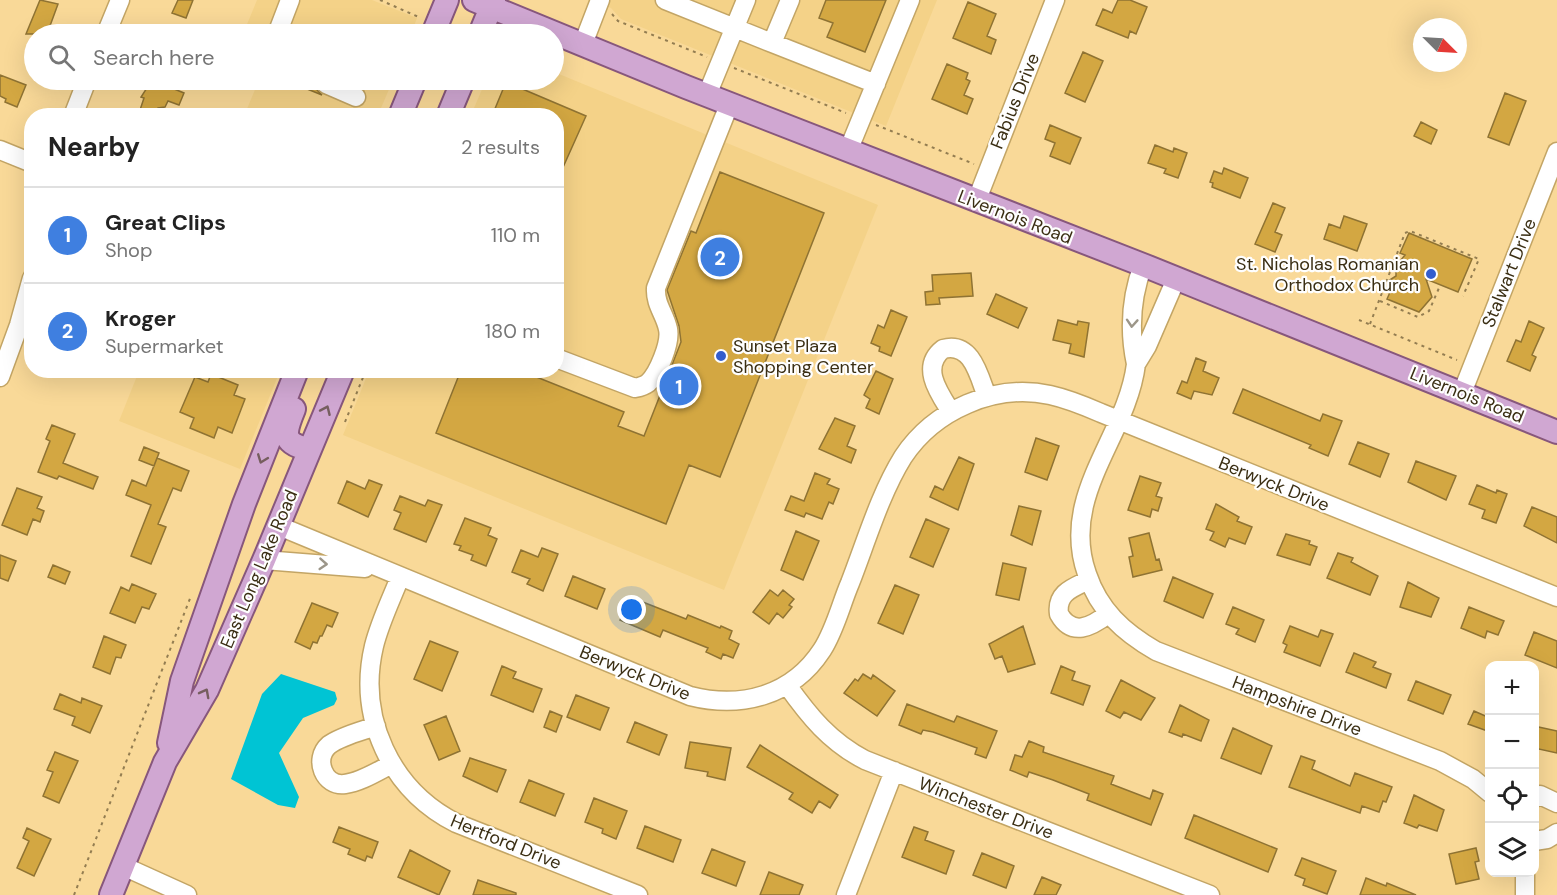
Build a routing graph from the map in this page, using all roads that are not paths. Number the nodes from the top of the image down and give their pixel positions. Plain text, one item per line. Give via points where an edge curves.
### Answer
1 (120, 0) edge
2 (290, 0) edge
3 (447, 0) edge
4 (665, 0) edge
5 (746, 0) edge
6 (790, 0) edge
7 (910, 0) edge
8 (1055, 0) edge
9 (486, 2) edge
10 (604, 5) edge
11 (110, 24) edge
12 (281, 24) edge
13 (429, 24) edge
14 (482, 24) edge
15 (536, 24) edge
16 (735, 27) junction
17 (564, 36) edge
18 (772, 43) junction
19 (582, 44) junction
20 (876, 84) junction
21 (83, 90) edge
22 (341, 90) edge
23 (411, 90) edge
24 (455, 90) edge
25 (707, 95) junction
26 (356, 96) dead end
27 (729, 105) junction
28 (76, 108) edge
29 (403, 108) edge
30 (450, 108) edge
31 (0, 150) edge
32 (848, 151) junction
33 (1557, 152) edge
34 (24, 160) edge
35 (976, 202) junction
36 (1143, 266) junction
37 (1176, 279) junction
38 (24, 307) edge
39 (564, 361) edge
40 (1136, 364) junction
41 (0, 377) edge
42 (294, 378) edge
43 (306, 378) edge
44 (340, 378) edge
45 (1462, 393) junction
46 (987, 397) junction
47 (951, 412) junction
48 (1118, 419) junction
49 (1557, 432) edge
50 (309, 449) junction
51 (249, 493) junction
52 (279, 526) junction
53 (264, 560) junction
54 (392, 574) junction
55 (1089, 580) junction
56 (1557, 597) edge
57 (1108, 614) junction
58 (240, 615) junction
59 (787, 685) junction
60 (376, 726) junction
61 (165, 762) junction
62 (392, 764) junction
63 (894, 771) junction
64 (1485, 789) edge
65 (1539, 796) edge
66 (1557, 803) edge
67 (1557, 833) edge
68 (1539, 840) edge
69 (123, 866) junction
70 (1525, 877) edge
71 (111, 895) edge
72 (187, 895) edge
73 (638, 895) edge
74 (846, 895) edge
75 (1210, 895) edge
76 (1525, 895) edge

1 - 11 street
2 - 12 street
3 - 13 main road
4 - 16 street
5 - 16 street
6 - 18 street
7 - 20 street
8 - 35 street, Fabius Drive
9 - 14 main road
9 - 15 main road, Livernois Road
10 - 19 street
16 - 18 street
16 - 25 street
17 - 19 main road, Livernois Road
18 - 20 street
19 - 25 main road, Livernois Road
20 - 32 street
21 - 28 street
22 - 26 street
23 - 29 main road
24 - 30 main road
25 - 27 main road, Livernois Road
27 - 32 main road, Livernois Road
27 - 39 street via 656,288 668,330 653,378 635,388
31 - 34 street
32 - 35 main road, Livernois Road
33 - 45 street, Stalwart Drive
35 - 36 main road, Livernois Road
36 - 37 main road, Livernois Road
36 -> 40 street, Hampshire Drive via 1135,290 1132,323
37 - 40 street, Hampshire Drive
37 - 45 main road, Livernois Road
38 - 41 street
40 - 48 street, Hampshire Drive
42 -> 51 main road, East Long Lake Road
43 - 50 main road via 286,430 292,444
50 -> 44 main road, East Long Lake Road
45 - 49 main road, Livernois Road
46 - 47 street, Berwyck Drive
46 - 47 street via 969,355 956,348 942,349 933,360 932,375
46 - 48 street, Berwyck Drive via 1020,392 1048,394
47 - 59 street, Berwyck Drive via 926,430 904,457 827,640 813,662
48 - 55 street, Hampshire Drive via 1082,512 1080,550
48 - 56 street, Berwyck Drive
50 - 52 main road, East Long Lake Road
51 - 58 main road via 254,498 253,512 220,606 228,616
51 - 61 main road, East Long Lake Road via 182,681
52 - 53 main road, East Long Lake Road
52 - 54 street, Berwyck Drive
53 -> 54 street, Berwyck Drive via 344,565
53 - 58 main road, East Long Lake Road
54 - 59 street, Berwyck Drive via 690,696 745,701
54 - 60 street, Hertford Drive via 371,663
55 - 57 street, Hampshire Drive
55 - 57 street via 1060,598 1059,614 1068,626 1082,629
57 - 64 street, Hampshire Drive via 1134,638 1156,651 1440,761
61 -> 58 main road, East Long Lake Road via 207,690
59 - 63 street, Winchester Drive via 828,735 852,753
60 - 62 street, Hertford Drive
60 - 62 street via 330,745 322,759 324,772 333,782 346,784
61 - 69 main road, East Long Lake Road
62 - 73 street, Hertford Drive via 408,788 442,816
63 - 74 street
63 - 75 street, Winchester Drive
65 - 66 street
67 - 68 street
69 - 71 main road, East Long Lake Road
69 - 72 street
70 - 76 street

